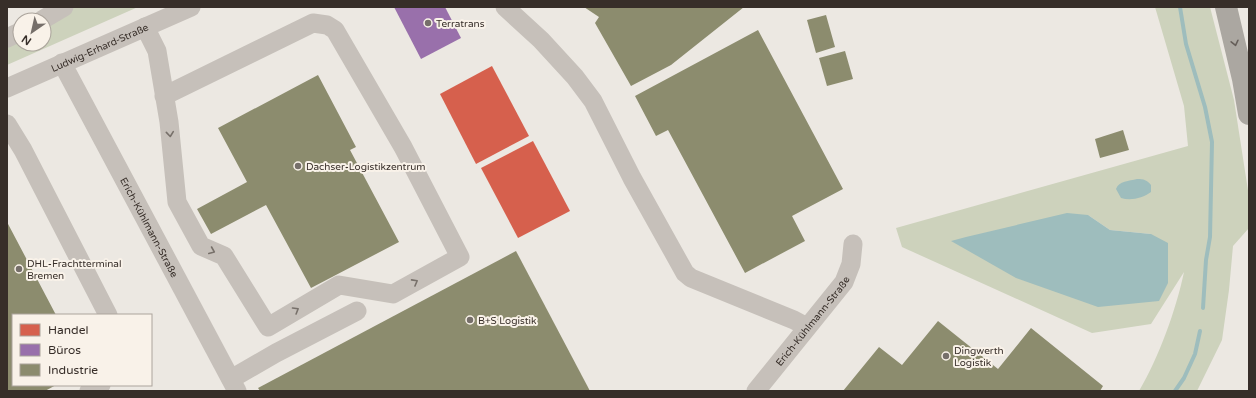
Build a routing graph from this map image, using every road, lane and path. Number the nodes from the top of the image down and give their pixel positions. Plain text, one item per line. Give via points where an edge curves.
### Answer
1 (64, 7) edge
2 (505, 7) edge
3 (1226, 7) edge
4 (184, 8) edge
5 (52, 14) edge
6 (145, 27) junction
7 (62, 63) junction
8 (7, 88) edge
9 (164, 96) junction
10 (1249, 114) edge
11 (7, 124) edge
12 (853, 244) dead end
13 (357, 311) dead end
14 (107, 314) edge
15 (807, 328) junction
16 (234, 385) edge
17 (99, 386) edge
18 (89, 391) edge
19 (756, 391) edge

1 - 5 street
2 - 15 street via 541,40 593,101 685,273 691,278 787,317
3 -> 10 highway
4 - 6 street, Ludwig-Erhard-Straße
6 - 7 street, Ludwig-Erhard-Straße
6 - 9 street via 157,51
7 - 8 street, Ludwig-Erhard-Straße
7 - 16 street, Erich-Kühlmann-Straße
9 -> 9 street via 177,202 201,246 224,256 268,327 338,285 393,294 460,257 403,147 335,30 327,25 313,22
11 - 14 street
12 - 15 street, Erich-Kühlmann-Straße via 851,264 844,282
13 - 16 street via 282,350
15 - 19 street, Erich-Kühlmann-Straße
17 - 18 street

